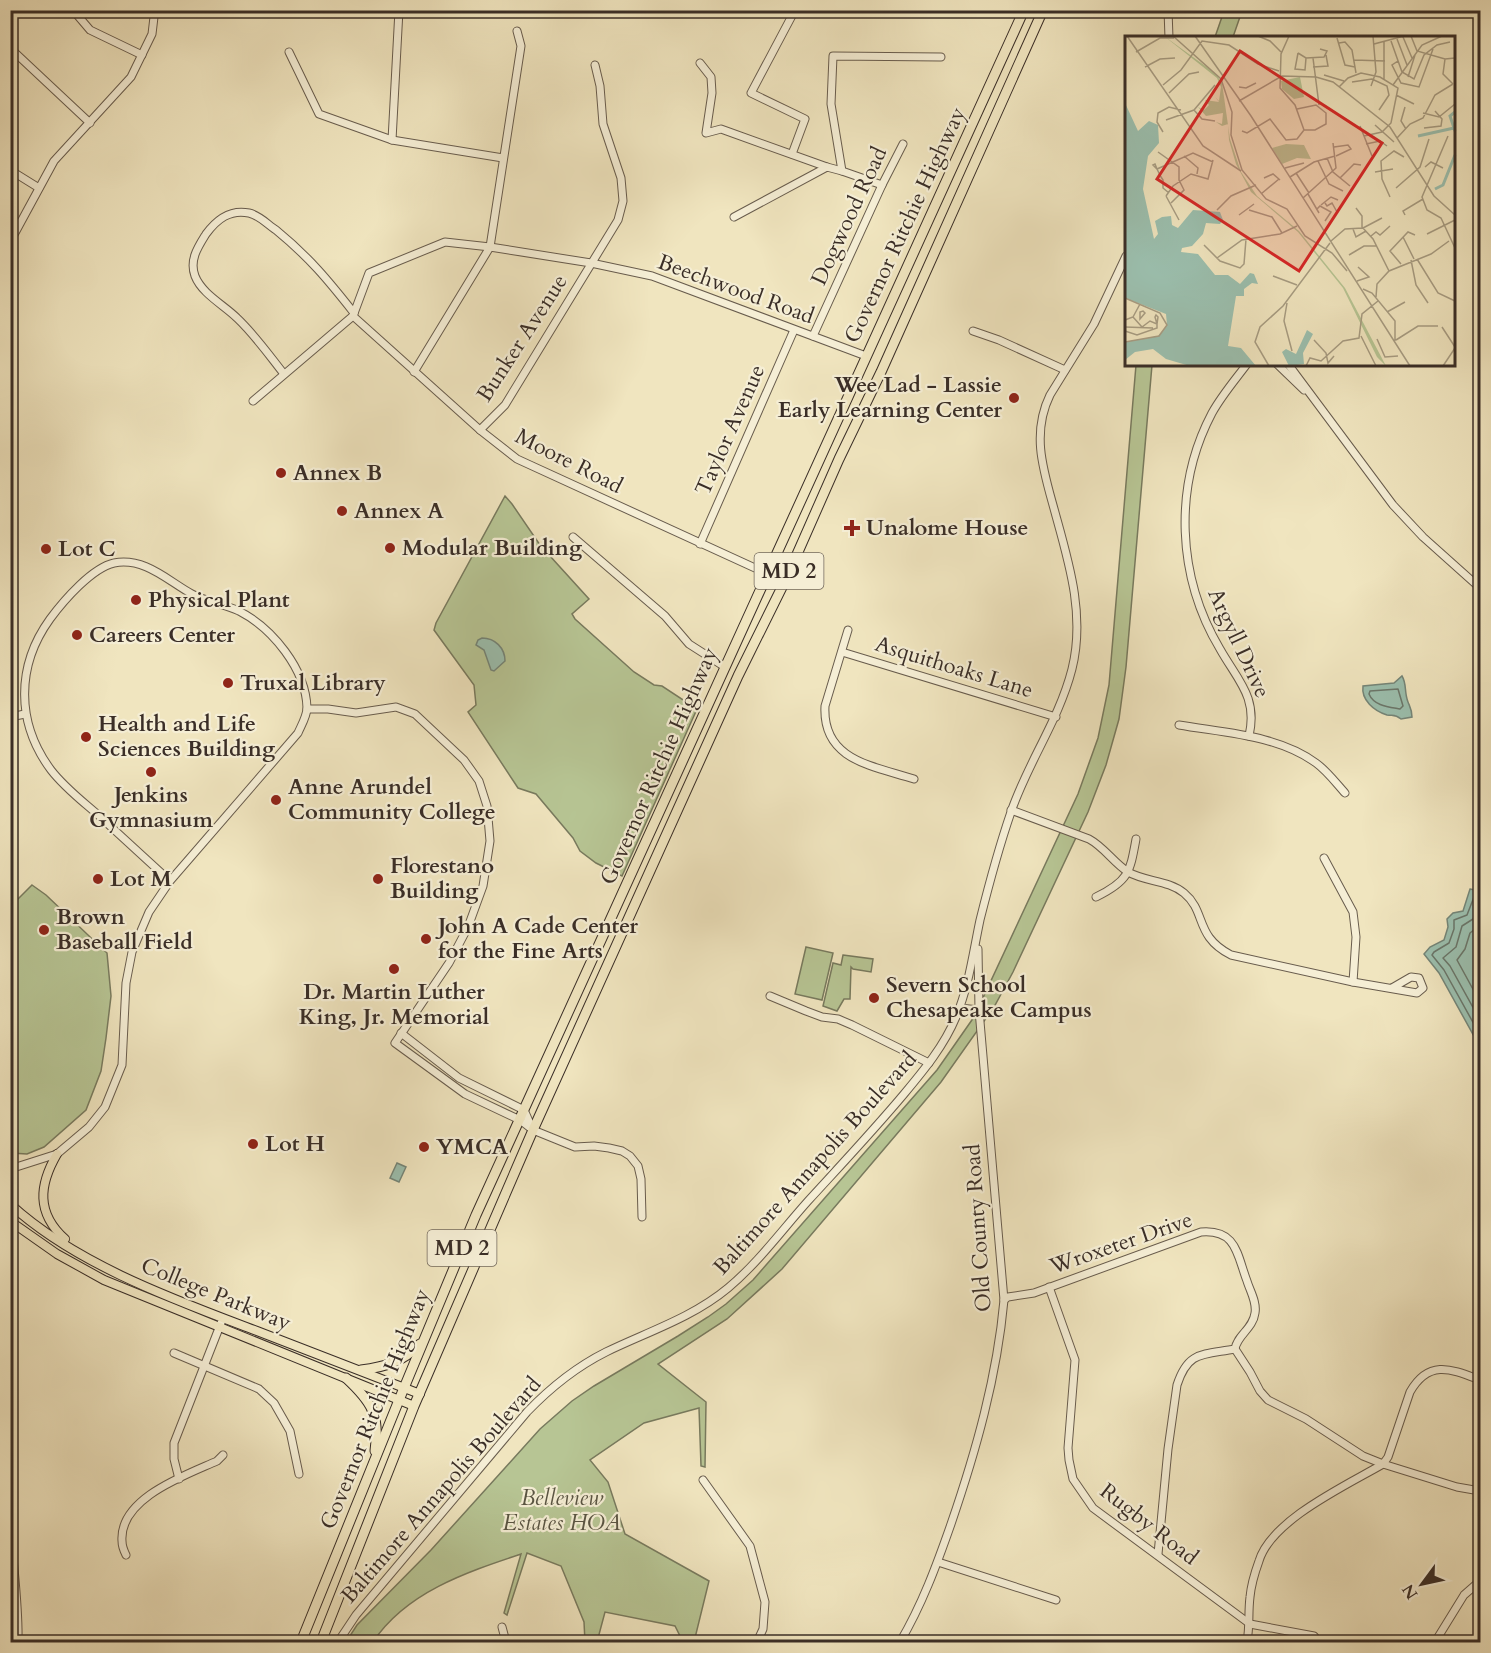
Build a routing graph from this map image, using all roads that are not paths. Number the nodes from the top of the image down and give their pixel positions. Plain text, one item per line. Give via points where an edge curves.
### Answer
1 (73, 10) edge
2 (399, 10) edge
3 (795, 10) edge
4 (1024, 10) edge
5 (1043, 10) edge
6 (1168, 10) edge
7 (154, 16) dead end
8 (517, 31) dead end
9 (1169, 36) edge
10 (10, 48) edge
11 (289, 52) dead end
12 (142, 55) junction
13 (941, 57) dead end
14 (700, 63) dead end
15 (595, 65) dead end
16 (90, 123) junction
17 (392, 140) junction
18 (903, 144) dead end
19 (792, 154) junction
20 (503, 158) junction
21 (827, 167) junction
22 (10, 170) edge
23 (842, 171) junction
24 (882, 185) junction
25 (39, 188) junction
26 (734, 217) dead end
27 (10, 242) edge
28 (919, 242) junction
29 (490, 247) junction
30 (933, 252) junction
31 (591, 263) junction
32 (1125, 265) edge
33 (354, 314) junction
34 (794, 330) junction
35 (973, 331) dead end
36 (813, 336) junction
37 (866, 356) junction
38 (1245, 366) edge
39 (1279, 366) edge
40 (1289, 366) edge
41 (1065, 369) junction
42 (414, 372) junction
43 (284, 374) junction
44 (1314, 400) junction
45 (253, 401) dead end
46 (480, 430) junction
47 (573, 537) dead end
48 (700, 544) junction
49 (768, 574) junction
50 (1480, 588) edge
51 (848, 630) dead end
52 (741, 635) junction
53 (754, 642) junction
54 (842, 652) junction
55 (725, 667) junction
56 (307, 709) junction
57 (25, 714) junction
58 (10, 717) edge
59 (1056, 717) junction
60 (1179, 725) dead end
61 (1249, 736) junction
62 (914, 779) dead end
63 (1345, 793) dead end
64 (1011, 810) junction
65 (1136, 839) dead end
66 (1324, 858) dead end
67 (1129, 872) junction
68 (170, 881) junction
69 (1096, 897) dead end
70 (977, 939) junction
71 (1353, 982) junction
72 (1392, 988) dead end
73 (770, 996) dead end
74 (960, 1008) junction
75 (979, 1010) junction
76 (401, 1033) junction
77 (930, 1063) junction
78 (524, 1110) junction
79 (520, 1120) junction
80 (533, 1130) junction
81 (57, 1154) junction
82 (10, 1169) edge
83 (10, 1204) edge
84 (642, 1217) dead end
85 (10, 1221) edge
86 (84, 1255) junction
87 (1049, 1287) junction
88 (1004, 1300) junction
89 (223, 1318) junction
90 (219, 1329) junction
91 (424, 1340) junction
92 (1234, 1349) junction
93 (174, 1353) dead end
94 (204, 1365) junction
95 (361, 1370) junction
96 (346, 1378) junction
97 (1480, 1380) edge
98 (404, 1388) junction
99 (420, 1394) junction
100 (399, 1400) junction
101 (414, 1406) junction
102 (10, 1427) edge
103 (223, 1455) dead end
104 (1383, 1464) junction
105 (373, 1466) junction
106 (299, 1474) dead end
107 (179, 1479) junction
108 (703, 1480) dead end
109 (1480, 1491) edge
110 (1158, 1554) junction
111 (126, 1555) dead end
112 (938, 1562) junction
113 (1480, 1581) edge
114 (1056, 1600) dead end
115 (1250, 1624) junction
116 (502, 1627) dead end
117 (18, 1642) edge
118 (303, 1642) edge
119 (321, 1642) edge
120 (338, 1642) edge
121 (507, 1642) edge
122 (758, 1642) edge
123 (900, 1642) edge
124 (1247, 1642) edge
125 (1319, 1642) edge
126 (1435, 1642) edge

1 - 12 street via 90,30
2 - 17 street
3 - 19 street via 751,93 805,119
4 - 28 highway, Governor Ritchie Highway / MD 2
5 - 30 highway, Governor Ritchie Highway / MD 2
6 - 9 street
7 - 12 street via 153,34
8 - 20 street via 521,45
10 - 16 street
11 - 17 street via 319,114
12 - 16 street via 131,77
13 - 23 street via 833,56 831,104
14 - 19 street via 711,77 706,133 721,129
15 - 31 street, Bunker Avenue via 603,124 621,178 623,201 618,220
16 - 25 street via 54,161
17 - 20 street
18 - 24 street, Dogwood Road
19 - 21 street
20 - 29 street
21 - 23 street
21 - 26 street
22 - 25 street
23 - 24 street
24 - 36 street, Dogwood Road
25 - 27 street
28 - 30 highway
28 - 37 highway, Governor Ritchie Highway / MD 2
29 - 31 street, Beechwood Road
29 - 33 street, Beechwood Road via 445,242 369,273
29 - 42 street
30 - 53 highway, Governor Ritchie Highway / MD 2
31 - 34 street, Beechwood Road via 652,276
31 - 46 street, Bunker Avenue via 506,405
32 - 41 street, Baltimore Annapolis Boulevard
33 - 42 street, Moore Road
33 - 43 street
33 - 43 street, Moore Road via 317,266 261,218 234,213 215,223 195,253 195,275 202,287 255,336
34 - 36 street, Beechwood Road
34 - 48 street, Taylor Avenue
35 - 41 street
36 - 37 street, Beechwood Road
37 - 49 highway, Governor Ritchie Highway / MD 2
38 - 61 street, Argyll Drive via 1224,394 1204,432 1184,508 1195,591 1214,639 1249,696
39 - 44 street
40 - 44 street
41 - 59 street, Baltimore Annapolis Boulevard via 1046,404 1039,429 1040,454 1067,554 1077,609 1076,652
42 - 46 street, Moore Road
43 - 45 street
44 - 50 street via 1393,505
46 - 48 street, Moore Road via 517,459
47 - 55 street via 665,616 689,644
48 - 49 street, Moore Road
49 - 52 highway, Governor Ritchie Highway / MD 2
51 - 54 street
52 - 53 highway
52 - 55 highway, Governor Ritchie Highway / MD 2
53 - 80 highway, Governor Ritchie Highway / MD 2
54 - 59 street, Asquithoaks Lane
54 - 62 street via 825,706 829,734 845,755
55 - 78 highway, Governor Ritchie Highway / MD 2
56 - 57 street via 303,684 291,661 253,620 194,595 156,570 114,563 86,579 39,636 26,674
56 - 68 street via 298,733
56 - 76 street via 356,713 396,707 415,714 464,760 479,782 487,806 490,841 477,904 449,963
57 - 58 street
57 - 68 street via 36,746 57,777
59 - 64 street, Baltimore Annapolis Boulevard
60 - 61 street
61 - 63 street via 1297,751 1321,767
64 - 67 street via 1089,839
64 - 70 street, Baltimore Annapolis Boulevard
65 - 67 street
66 - 71 street via 1353,912
67 - 69 street via 1115,887
67 - 71 street via 1183,892 1194,905 1208,938 1222,951
68 - 81 street via 149,912 132,952 126,983 122,1065 114,1088 89,1127
70 - 74 street, Baltimore Annapolis Boulevard
70 - 75 street, Old County Road
71 - 72 street
73 - 77 street via 845,1022
74 - 75 street
74 - 77 street, Baltimore Annapolis Boulevard
75 - 88 street, Old County Road
76 - 78 street via 459,1078
76 - 79 street via 395,1043 465,1094
77 - 120 street, Baltimore Annapolis Boulevard via 727,1289 687,1315 592,1360 544,1394 367,1602
78 - 79 highway, Governor Ritchie Highway / MD 2
78 - 80 street
79 - 80 street
79 - 91 highway, Governor Ritchie Highway / MD 2
80 - 84 street via 575,1147 609,1148 630,1156 641,1179
80 - 99 highway, Governor Ritchie Highway / MD 2
81 - 82 street
81 - 86 main road via 48,1168 43,1201 56,1230
83 - 86 main road, College Parkway
85 - 90 main road, College Parkway via 104,1280
86 - 89 main road, College Parkway
87 - 88 street, Wroxeter Drive
87 - 92 street, Wroxeter Drive via 1201,1232 1218,1232 1230,1240 1238,1253 1256,1309 1253,1322
87 - 110 street, Rugby Road via 1075,1360 1068,1448 1073,1479 1093,1508
88 - 112 street, Old County Road via 975,1453
89 - 90 street
89 - 95 main road, College Parkway
90 - 94 street
90 - 96 main road, College Parkway
91 - 95 highway via 391,1365
91 - 98 highway, Governor Ritchie Highway / MD 2
92 - 104 street via 1268,1400
92 - 110 street via 1191,1359 1180,1375
93 - 94 street
94 - 106 street via 259,1389 274,1403 290,1431
94 - 107 street via 174,1443
95 - 98 main road, College Parkway
96 - 100 main road, College Parkway
96 - 105 highway via 367,1398 375,1416
97 - 104 street via 1446,1369 1421,1378 1410,1392
98 - 99 main road, College Parkway
98 - 100 highway, Governor Ritchie Highway / MD 2
99 - 101 highway, Governor Ritchie Highway / MD 2
100 - 101 main road, College Parkway
100 - 105 highway, Governor Ritchie Highway / MD 2
101 - 119 highway, Governor Ritchie Highway / MD 2
102 - 117 street via 14,1453 11,1528
103 - 107 street
104 - 109 street
104 - 115 street via 1302,1512 1271,1540 1259,1559 1250,1596
105 - 118 highway, Governor Ritchie Highway / MD 2
107 - 111 street via 149,1494 135,1509 125,1524 122,1541
108 - 122 street via 750,1546 765,1602
110 - 115 street, Rugby Road
112 - 114 street
112 - 123 street, Old County Road
113 - 126 street via 1464,1596
115 - 124 street
115 - 125 street, Rugby Road via 1314,1636
116 - 121 street

